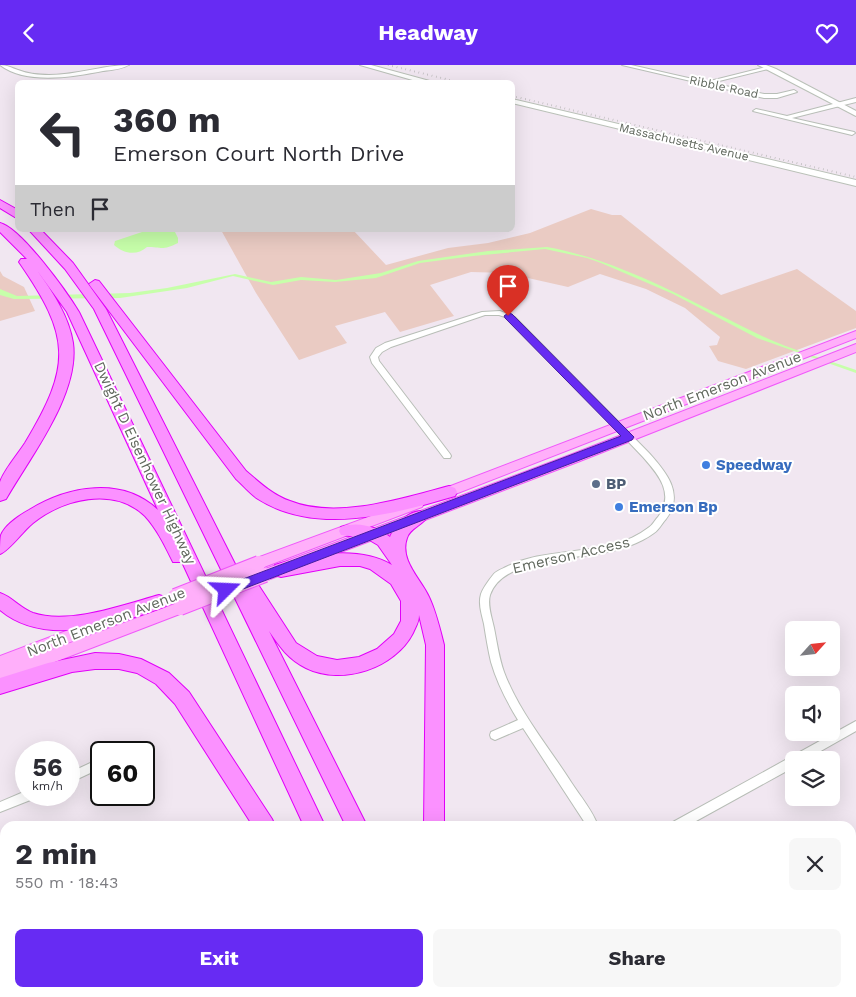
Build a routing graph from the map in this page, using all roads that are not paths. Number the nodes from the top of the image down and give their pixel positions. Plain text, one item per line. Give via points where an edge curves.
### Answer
1 (2, 65) edge
2 (127, 65) edge
3 (363, 65) edge
4 (624, 65) edge
5 (656, 65) edge
6 (765, 67) edge
7 (641, 69) junction
8 (422, 80) edge
9 (706, 83) junction
10 (794, 92) dead end
11 (856, 100) edge
12 (515, 102) edge
13 (833, 105) junction
14 (756, 111) dead end
15 (856, 114) edge
16 (786, 118) junction
17 (856, 121) edge
18 (852, 133) dead end
19 (856, 183) edge
20 (0, 203) edge
21 (15, 214) edge
22 (0, 226) edge
23 (37, 232) edge
24 (0, 234) edge
25 (56, 286) joint
26 (107, 310) junction
27 (856, 334) edge
28 (856, 348) edge
29 (623, 431) junction
30 (447, 456) dead end
31 (449, 492) junction
32 (0, 495) edge
33 (193, 496) junction
34 (420, 516) junction
35 (348, 531) junction
36 (375, 534) junction
37 (0, 548) edge
38 (401, 565) junction
39 (268, 570) junction
40 (0, 600) edge
41 (171, 602) junction
42 (221, 626) junction
43 (0, 663) edge
44 (0, 676) edge
45 (0, 686) edge
46 (526, 722) junction
47 (856, 726) edge
48 (495, 735) dead end
49 (810, 751) edge
50 (785, 765) edge
51 (15, 801) edge
52 (0, 807) edge
53 (262, 821) edge
54 (313, 821) edge
55 (355, 821) edge
56 (434, 821) edge
57 (590, 821) edge
58 (686, 821) edge

1 - 2 street via 14,71 38,75 72,75
3 - 8 main road
4 - 7 street, Ribble Road
5 - 7 street
6 - 9 street
6 - 13 main road via 767,71
7 - 9 street, Ribble Road
9 - 10 street, Ribble Road via 770,96
11 - 13 street
12 - 19 main road, Massachusetts Avenue
13 - 15 main road
13 - 16 street
13 - 17 main road
14 - 16 street
16 - 18 street
20 - 21 highway
22 - 25 highway, Dwight D Eisenhower Highway via 29,253
23 - 26 highway via 84,272
24 - 32 highway via 24,261 54,309 62,329 67,358 62,382 49,412
25 - 42 highway, Dwight D Eisenhower Highway via 72,309
26 - 31 highway via 241,475 268,498 303,510 344,514 371,511
26 - 33 highway, Dwight D Eisenhower Highway
27 - 29 main road, North Emerson Avenue
28 - 29 main road, North Emerson Avenue
29 - 30 street, Emerson Access via 512,318 500,313 484,313 388,345 377,352 375,361
29 - 31 main road, North Emerson Avenue
29 - 34 main road, North Emerson Avenue
29 - 46 street, Emerson Access via 655,464 667,484 669,507 657,527 627,544 515,565 497,575 490,585 485,602 494,655 503,681
31 - 35 main road, North Emerson Avenue
33 - 39 highway via 286,643 304,660 330,668 364,665 385,655 406,630 410,613 407,594 395,577 379,566 362,560 343,560
33 - 55 highway, Dwight D Eisenhower Highway
34 - 36 main road, North Emerson Avenue
34 - 38 highway via 404,528 398,538
35 - 36 highway via 362,530
35 - 39 main road, North Emerson Avenue
36 - 38 highway
36 - 39 main road, North Emerson Avenue
37 - 42 highway via 25,519 55,502 90,494 114,494 128,498 148,509 155,517
38 - 56 highway via 423,604 434,639
39 - 41 main road, North Emerson Avenue, bridge
40 - 41 highway via 10,610 28,619 62,624
41 - 43 main road, North Emerson Avenue
41 - 44 main road, North Emerson Avenue
42 - 54 highway, Dwight D Eisenhower Highway
45 - 53 highway via 90,660 123,662 152,671 168,682 182,698
46 - 48 street
46 - 57 street
47 - 49 street
50 - 58 street
51 - 52 street

